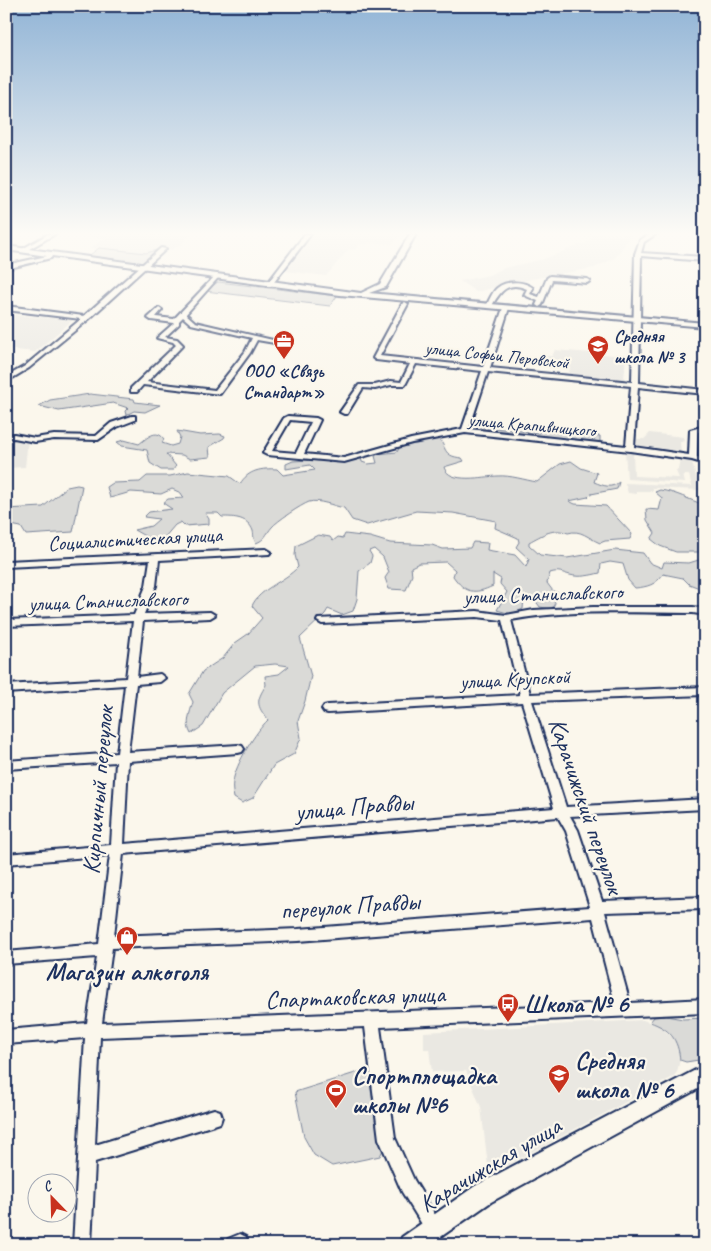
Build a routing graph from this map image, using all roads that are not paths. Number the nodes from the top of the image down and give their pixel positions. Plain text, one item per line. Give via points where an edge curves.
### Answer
1 (116, 292) edge
2 (202, 292) edge
3 (335, 292) edge
4 (366, 292) edge
5 (389, 292) edge
6 (497, 292) edge
7 (528, 292) edge
8 (544, 292) edge
9 (637, 292) edge
10 (349, 294) junction
11 (539, 299) dead end
12 (405, 302) junction
13 (489, 306) junction
14 (6, 308) edge
15 (506, 308) junction
16 (158, 310) dead end
17 (536, 310) junction
18 (183, 314) junction
19 (87, 318) junction
20 (637, 319) junction
21 (176, 321) junction
22 (705, 325) edge
23 (255, 338) junction
24 (284, 344) dead end
25 (414, 362) junction
26 (485, 369) junction
27 (6, 380) edge
28 (141, 383) junction
29 (635, 385) junction
30 (134, 390) dead end
31 (705, 392) edge
32 (344, 412) dead end
33 (132, 418) dead end
34 (705, 428) edge
35 (465, 432) junction
36 (10, 437) edge
37 (630, 449) junction
38 (299, 456) junction
39 (693, 458) junction
40 (705, 462) edge
41 (266, 552) dead end
42 (154, 557) junction
43 (6, 564) edge
44 (705, 612) edge
45 (210, 615) dead end
46 (138, 618) junction
47 (506, 618) junction
48 (322, 621) dead end
49 (6, 623) edge
50 (160, 678) dead end
51 (130, 681) junction
52 (6, 689) edge
53 (705, 691) edge
54 (526, 698) junction
55 (328, 709) dead end
56 (238, 749) dead end
57 (122, 758) junction
58 (6, 766) edge
59 (705, 804) edge
60 (561, 812) junction
61 (117, 849) junction
62 (6, 858) edge
63 (705, 902) edge
64 (597, 909) junction
65 (105, 946) junction
66 (6, 958) edge
67 (705, 1006) edge
68 (624, 1009) junction
69 (371, 1019) junction
70 (93, 1030) junction
71 (6, 1037) edge
72 (705, 1074) edge
73 (214, 1117) dead end
74 (87, 1156) junction
75 (434, 1228) junction
76 (82, 1245) edge
77 (410, 1245) edge

1 - 19 street
2 - 18 street
3 - 10 main road
4 - 10 main road
5 - 12 main road
6 - 13 street
7 - 11 street via 527,295
8 - 17 street
9 - 20 street
10 - 12 main road
12 - 13 main road
12 - 25 street, улица Софьи Перовской via 376,358
13 - 15 main road
14 - 19 street
15 - 17 main road
15 - 26 street
16 - 21 street via 151,318
17 - 20 main road
18 - 21 street
18 - 23 street via 193,323
19 - 27 street
20 - 22 main road
20 - 29 street
21 - 28 street via 160,338 175,340 180,345
23 - 24 street
23 - 28 street via 248,352 216,392
25 - 26 street, улица Софьи Перовской
25 - 32 street via 403,384 361,386
26 - 29 street, улица Софьи Перовской
26 - 35 street
28 - 30 street
29 - 31 street, улица Софьи Перовской
29 - 37 street
33 - 36 street via 114,425 98,438 35,440
34 - 39 street via 694,430
35 - 37 street, улица Крапивницкого
35 - 38 street, улица Крапивницкого via 410,440 344,460
37 - 39 street, улица Крапивницкого
38 - 38 street, улица Крапивницкого via 268,453 288,418 316,420
39 - 40 street, улица Крапивницкого
41 - 42 street, Социалистическая улица
42 - 43 street, Социалистическая улица via 77,557
42 - 46 street, Кирпичный переулок via 151,586
44 - 47 street, улица Станиславского via 593,610
45 - 46 street, улица Станиславского
46 - 49 street, улица Станиславского
46 - 51 street, Кирпичный переулок
47 - 48 street, улица Станиславского via 477,614
47 - 54 street, Карачижский переулок
50 - 51 street
51 - 52 street
51 - 57 street, Кирпичный переулок
53 - 54 street, улица Крупской
54 - 55 street, улица Крупской
54 - 60 street, Карачижский переулок
56 - 57 street
57 - 58 street
57 - 61 street, Кирпичный переулок
59 - 60 street, улица Правды
60 - 61 street, улица Правды
60 - 64 street, Карачижский переулок via 572,830
61 - 62 street, улица Правды
61 - 65 street, Кирпичный переулок
63 - 64 street, переулок Правды
64 - 65 street, переулок Правды via 298,935
64 - 68 street, Карачижский переулок
65 - 66 street, переулок Правды
65 - 70 street, Кирпичный переулок
67 - 68 street, Спартаковская улица
68 - 69 street, Спартаковская улица
69 - 70 street, Спартаковская улица
69 - 75 street via 387,1139 408,1186
70 - 71 street, Спартаковская улица
70 - 74 street, Кирпичный переулок
72 - 75 main road, Карачижская улица via 483,1194
73 - 74 street
74 - 76 street, Кирпичный переулок
75 - 77 main road, Карачижская улица

